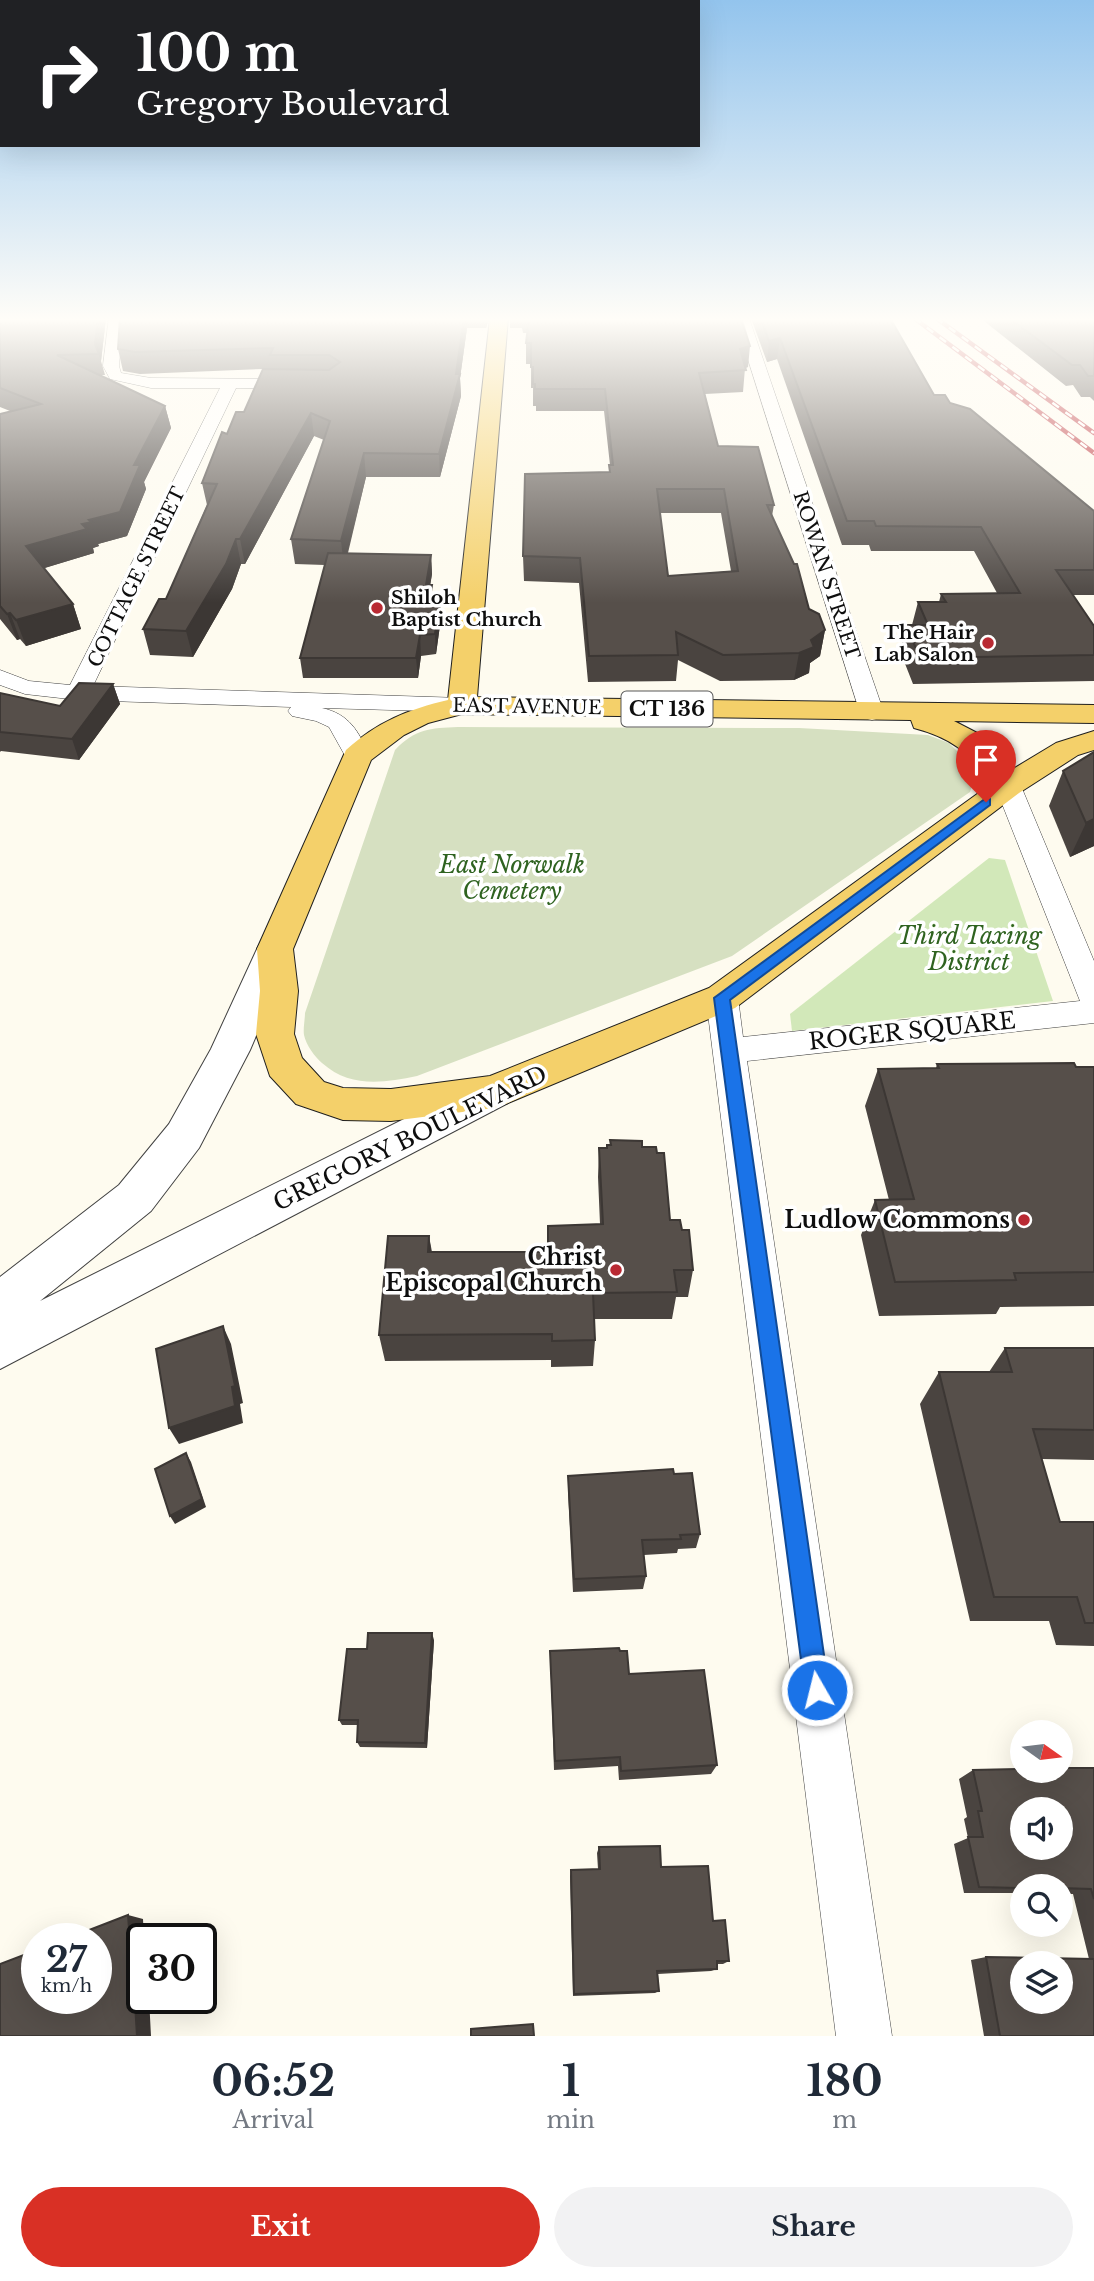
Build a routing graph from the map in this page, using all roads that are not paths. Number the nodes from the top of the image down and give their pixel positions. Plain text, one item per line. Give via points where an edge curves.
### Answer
1 (216, 413) edge
2 (490, 413) edge
3 (773, 413) edge
4 (0, 677) edge
5 (78, 694) junction
6 (212, 699) junction
7 (462, 705) junction
8 (872, 713) junction
9 (1094, 714) edge
10 (1094, 740) edge
11 (357, 756) junction
12 (1008, 786) junction
13 (275, 948) junction
14 (722, 998) junction
15 (1094, 998) edge
16 (1094, 1011) edge
17 (730, 1051) junction
18 (494, 1092) junction
19 (0, 1305) edge
20 (0, 1346) edge
21 (864, 2036) edge

1 - 5 street, COTTAGE STREET
2 - 7 main road
3 - 8 street, ROWAN STREET
4 - 5 street, EAST AVENUE via 25,687
5 - 6 street, EAST AVENUE
6 - 7 street, EAST AVENUE
6 - 11 street, EAST AVENUE via 336,720 348,730
7 - 8 main road, EAST AVENUE / CT 136
7 - 11 main road, CT 136 via 398,723
8 - 9 main road, EAST AVENUE / CT 136
8 - 12 main road via 935,724 968,738 989,755
10 - 12 main road, GREGORY BOULEVARD / CT 136 via 1067,749
11 - 13 main road, CT 136
12 - 14 main road, GREGORY BOULEVARD / CT 136
12 - 15 street
13 - 18 main road, CT 136 via 279,991 275,1034 284,1065 310,1093 343,1104 391,1105
13 - 19 street via 230,1050 184,1136 135,1198
14 - 17 street
14 - 18 main road, GREGORY BOULEVARD / CT 136
16 - 17 street, ROGER SQUARE
17 - 21 street
18 - 20 street, GREGORY BOULEVARD

